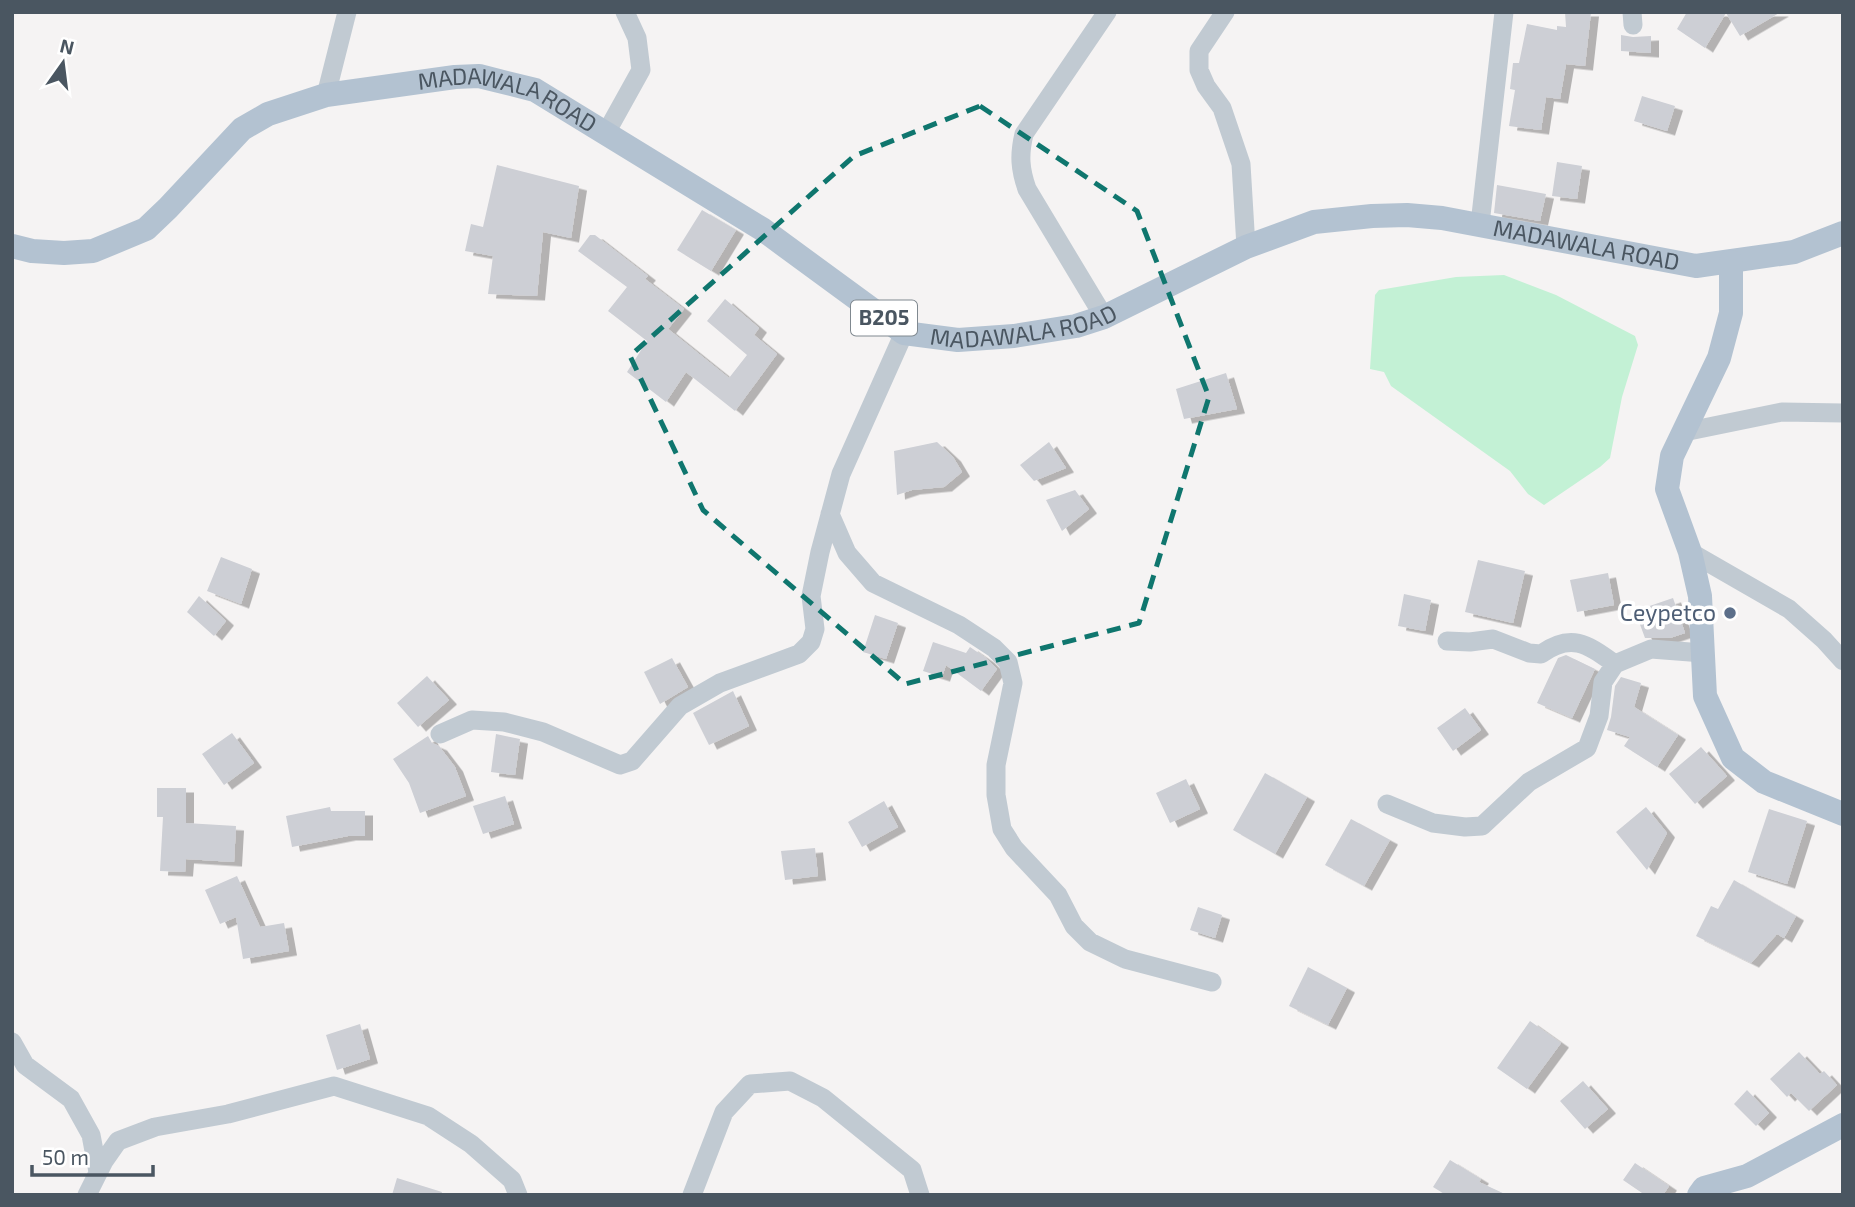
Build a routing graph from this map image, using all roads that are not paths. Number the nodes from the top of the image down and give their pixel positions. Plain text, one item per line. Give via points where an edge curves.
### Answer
1 (347, 12) edge
2 (625, 12) edge
3 (639, 12) edge
4 (1107, 12) edge
5 (1225, 12) edge
6 (1504, 12) edge
7 (637, 38) junction
8 (326, 95) junction
9 (606, 133) junction
10 (1480, 223) junction
11 (1843, 233) edge
12 (12, 246) edge
13 (1246, 247) junction
14 (1731, 262) junction
15 (1104, 317) junction
16 (904, 333) junction
17 (1843, 413) edge
18 (1684, 432) junction
19 (830, 514) junction
20 (1690, 552) junction
21 (1447, 641) dead end
22 (1703, 653) junction
23 (1843, 661) edge
24 (1615, 664) junction
25 (440, 734) dead end
26 (1387, 804) dead end
27 (1843, 814) edge
28 (1212, 982) dead end
29 (12, 1042) edge
30 (1843, 1125) edge
31 (98, 1172) junction
32 (87, 1195) edge
33 (518, 1195) edge
34 (691, 1195) edge
35 (920, 1195) edge
36 (1699, 1195) edge

1 - 8 street
2 - 7 street
3 - 7 street
4 - 15 street via 1024,134 1020,154 1027,189
5 - 13 street via 1199,51 1199,70 1222,108 1241,164
6 - 10 street
7 - 9 street via 641,70
8 - 9 main road, MADAWALA ROAD / B205 via 480,76 535,90
8 - 12 main road, MADAWALA ROAD / B205 via 268,114 242,129 146,229 93,251 64,253
9 - 16 main road, MADAWALA ROAD / B205 via 762,229
10 - 13 main road, MADAWALA ROAD / B205 via 1372,216 1314,222
10 - 14 main road, MADAWALA ROAD / B205 via 1696,266
11 - 14 main road, MADAWALA ROAD / B205 via 1794,253
13 - 15 main road, MADAWALA ROAD / B205
14 - 18 main road via 1731,313 1722,347
15 - 16 main road, MADAWALA ROAD / B205 via 1014,336 958,340
16 - 19 street via 841,474
17 - 18 street via 1782,412
18 - 20 main road via 1672,456 1668,489
19 - 25 street via 811,596 815,629 811,642 799,654 720,683 680,706 632,761 609,762 553,736 504,723 472,720
19 - 28 street via 847,553 873,583 959,625 1008,662 1013,683 996,765 1002,829 1058,895 1073,926 1090,942 1125,959
20 - 22 main road via 1700,596
20 - 23 street via 1789,610
21 - 24 street via 1493,639 1541,654 1573,641
22 - 24 street via 1651,649
22 - 27 main road via 1705,695 1733,758 1764,782
24 - 26 street via 1603,682 1599,716 1587,748 1529,782 1482,826 1433,823
29 - 31 street via 25,1065 71,1099 91,1135
30 - 36 main road via 1747,1176 1704,1188
31 - 32 street
31 - 33 street via 118,1141 155,1127 228,1114 334,1086 428,1116 471,1144 512,1180
34 - 35 street via 724,1112 750,1084 790,1081 823,1098 912,1170

